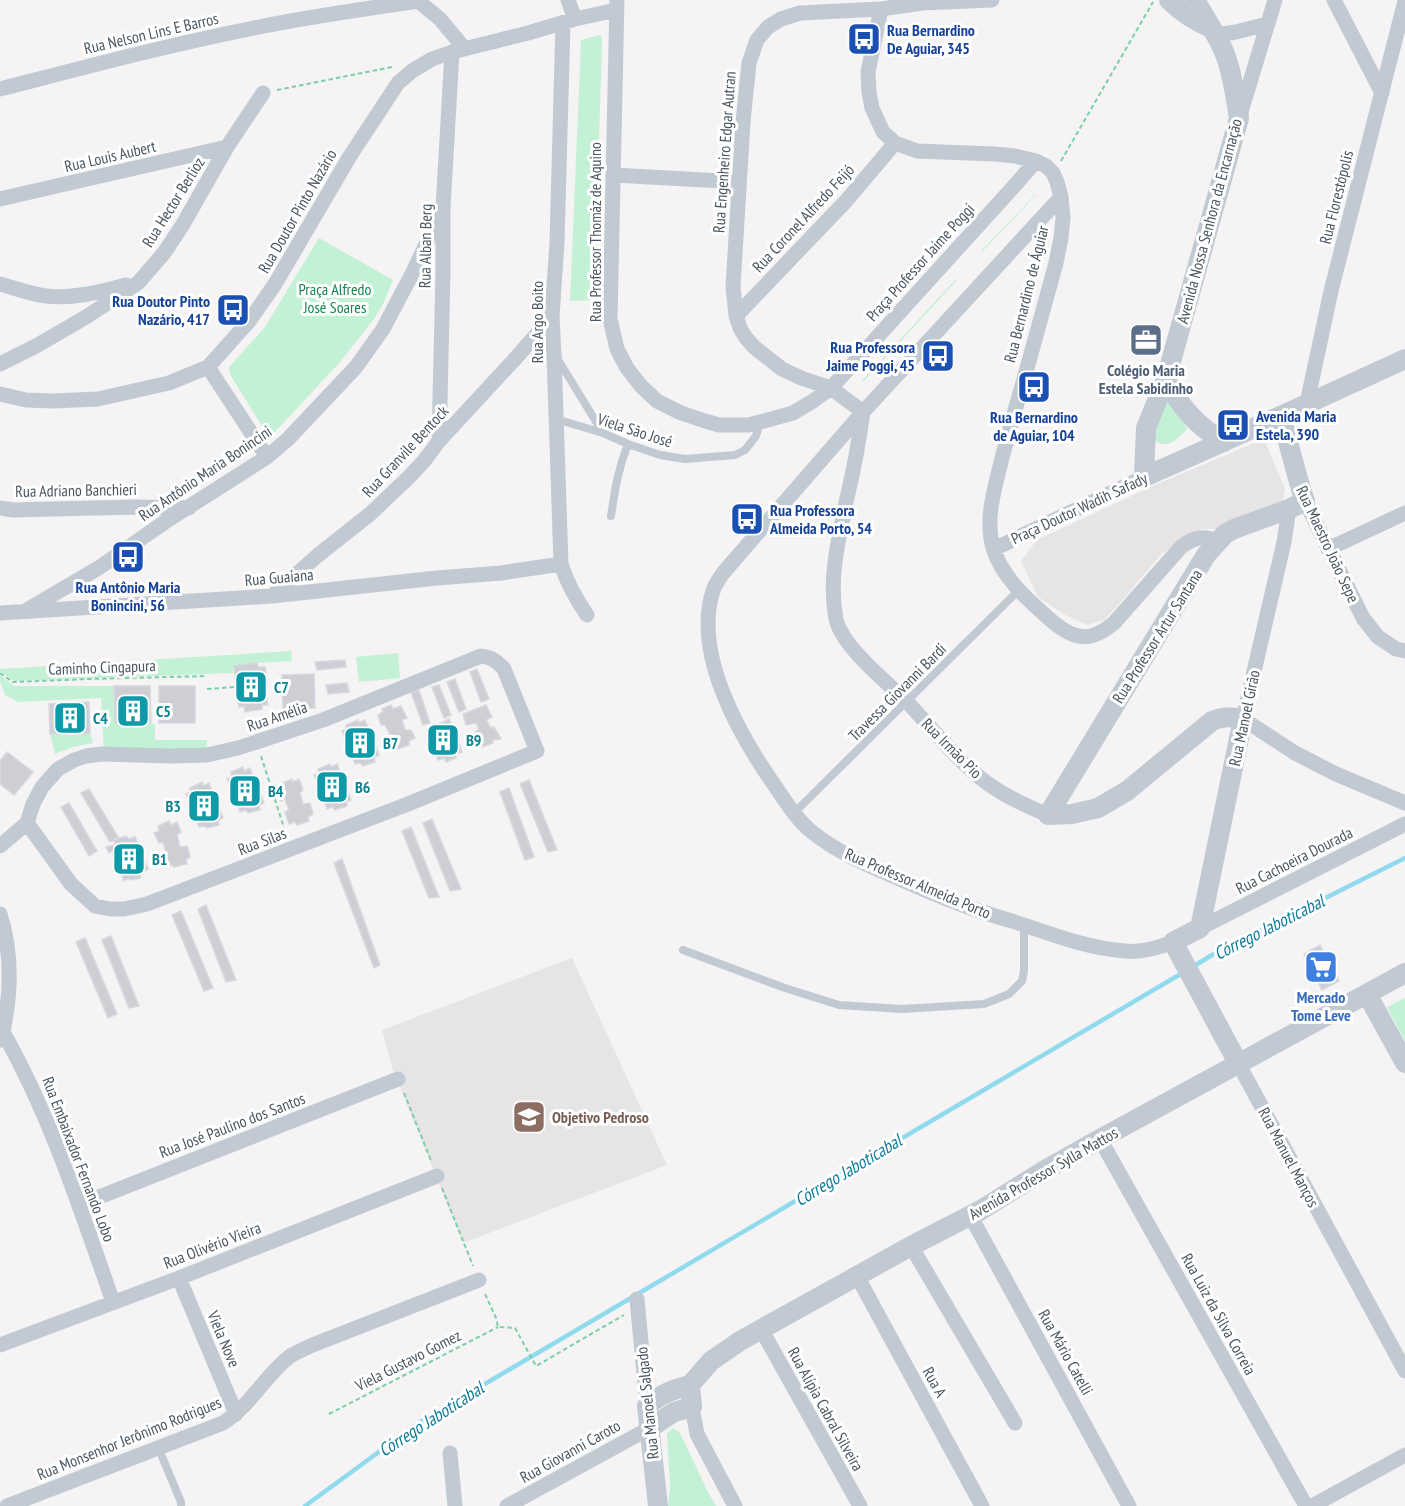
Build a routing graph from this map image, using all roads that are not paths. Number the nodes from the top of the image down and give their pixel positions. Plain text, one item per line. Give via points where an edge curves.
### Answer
1 (568, 0) edge
2 (992, 0) edge
3 (1169, 0) edge
4 (1195, 0) edge
5 (1275, 0) edge
6 (1334, 0) edge
7 (418, 1) edge
8 (923, 1) edge
9 (1405, 2) edge
10 (616, 5) edge
11 (881, 9) junction
12 (569, 20) junction
13 (1267, 24) junction
14 (1214, 31) junction
15 (458, 50) junction
16 (0, 89) edge
17 (263, 93) road end
18 (1382, 93) junction
19 (1239, 118) junction
20 (895, 143) junction
21 (227, 147) junction
22 (1036, 161) junction
23 (614, 175) junction
24 (739, 182) junction
25 (1061, 197) junction
26 (0, 199) edge
27 (443, 208) junction
28 (409, 280) junction
29 (443, 281) junction
30 (138, 283) junction
31 (0, 284) edge
32 (736, 316) junction
33 (552, 317) junction
34 (554, 354) junction
35 (1405, 359) edge
36 (0, 364) edge
37 (208, 368) junction
38 (1166, 379) junction
39 (831, 388) junction
40 (0, 394) edge
41 (1307, 403) junction
42 (863, 412) junction
43 (1280, 416) junction
44 (556, 419) junction
45 (760, 422) junction
46 (603, 433) junction
47 (439, 441) junction
48 (1224, 442) junction
49 (628, 444) junction
50 (267, 457) junction
51 (1144, 477) junction
52 (1297, 505) junction
53 (0, 508) edge
54 (189, 508) junction
55 (1405, 513) edge
56 (611, 516) dead end
57 (1218, 541) junction
58 (994, 549) junction
59 (1328, 549) junction
60 (561, 564) junction
61 (1019, 590) junction
62 (272, 596) junction
63 (27, 610) junction
64 (0, 613) edge
65 (587, 615) dead end
66 (1405, 651) edge
67 (906, 701) junction
68 (1243, 719) junction
69 (537, 751) joint
70 (1405, 803) edge
71 (794, 813) junction
72 (1048, 815) junction
73 (27, 823) junction
74 (1405, 824) edge
75 (0, 846) edge
76 (0, 914) edge
77 (1024, 925) junction
78 (1200, 928) junction
79 (1173, 942) junction
80 (683, 950) dead end
81 (1405, 973) edge
82 (1366, 994) junction
83 (1, 1038) edge
84 (1238, 1063) junction
85 (1405, 1063) edge
86 (398, 1079) dead end
87 (1101, 1139) junction
88 (437, 1176) dead end
89 (79, 1204) junction
90 (970, 1215) junction
91 (911, 1246) junction
92 (857, 1276) junction
93 (179, 1278) junction
94 (478, 1280) road end
95 (113, 1302) junction
96 (637, 1304) road end
97 (761, 1329) junction
98 (0, 1345) edge
99 (1405, 1371) edge
100 (690, 1385) junction
101 (647, 1406) junction
102 (692, 1407) junction
103 (236, 1414) junction
104 (1015, 1423) dead end
105 (650, 1428) junction
106 (158, 1447) junction
107 (450, 1453) dead end
108 (1405, 1455) edge
109 (7, 1506) edge
110 (181, 1506) edge
111 (454, 1506) edge
112 (507, 1506) edge
113 (658, 1506) edge
114 (735, 1506) edge
115 (860, 1506) edge
116 (982, 1506) edge
117 (1129, 1506) edge
118 (1306, 1506) edge
119 (1312, 1506) edge

1 - 12 street
2 - 8 street, Rua Engenheiro Edgar Autran
3 - 14 street
4 - 14 street, Avenida Nossa Senhora da Encarnação
5 - 13 street
6 - 18 street
7 - 15 street via 440,19
7 - 16 street, Rua Nelson Lins E Barros via 257,27
8 - 11 street, Rua Engenheiro Edgar Autran
9 - 18 street, Rua Florestópolis
10 - 12 street, Rua Doutor Pinto Nazário
10 - 23 street, Rua Professor Thomáz de Aquino
11 - 20 street via 868,72 869,92 876,119
11 - 24 street, Rua Engenheiro Edgar Autran via 800,13 768,27 757,40 749,63
12 - 15 street, Rua Doutor Pinto Nazário
12 - 33 street, Rua Argo Boito
13 - 14 street via 1236,32
13 - 19 street
14 - 19 street, Avenida Nossa Senhora da Encarnação via 1233,82
15 - 27 street, Rua Alban Berg
15 - 37 street, Rua Doutor Pinto Nazário via 432,59 398,83 275,284
17 - 21 street, Rua Hector Berlioz
18 - 41 street, Rua Florestópolis via 1331,291
19 - 38 street, Avenida Nossa Senhora da Encarnação
20 - 22 street via 917,151 994,154
20 - 32 street, Rua Coronel Alfredo Feijó via 846,201
21 - 26 street, Rua Louis Aubert
21 - 30 street, Rua Hector Berlioz via 182,226
22 - 25 street, Rua Bernardino de Águiar via 1053,173
22 - 39 street, Praça Professor Jaime Poggi
23 - 24 street
23 - 45 street, Rua Professor Thomáz de Aquino via 610,319 617,349 627,368 657,401 681,413 718,425
24 - 32 street, Rua Engenheiro Edgar Autran via 733,287
25 - 42 street
25 - 58 street, Rua Bernardino de Águiar via 1063,218 1056,263 991,507
27 - 28 street, Rua Antônio Maria Bonincini
27 - 29 street, Rua Alban Berg
28 - 29 street via 427,268 433,269
28 - 50 street, Rua Antônio Maria Bonincini via 383,329 356,367
29 - 47 street, Rua Alban Berg
30 - 31 street via 60,297
30 - 36 street, Rua Hector Berlioz
32 - 39 street, Rua Engenheiro Edgar Autran via 754,348 782,369
33 - 34 street, Rua Argo Boito
33 - 47 street, Rua Granvile Bentock
34 - 44 street, Rua Argo Boito
34 - 46 lane
35 - 41 street, Praça Doutor Wadih Safady
37 - 40 street, Rua Doutor Pinto Nazário via 169,383 98,399 26,400
37 - 50 street
38 - 48 street via 1189,414
38 - 51 street, Avenida Nossa Senhora da Encarnação via 1146,428
39 - 42 street
39 - 45 street, Rua Professor Thomáz de Aquino via 793,413
41 - 43 street, Praça Doutor Wadih Safady
42 - 67 street, Rua Irmão Pio via 834,563 837,622 849,645
42 - 71 street, Rua Professor Almeida Porto via 723,573 709,610 715,668 730,710 758,761
43 - 48 street, Praça Doutor Wadih Safady
43 - 52 street, Rua Maestro João Sepe via 1298,481
44 - 46 lane, Viela São José
44 - 60 street, Rua Argo Boito
45 - 49 lane, Viela São José via 752,442 735,454 685,459
46 - 49 lane, Viela São José
47 - 62 street, Rua Granvile Bentock via 370,514
48 - 51 street, Praça Doutor Wadih Safady
49 - 56 lane via 616,478
50 - 54 street, Rua Antônio Maria Bonincini
51 - 58 street, Praça Doutor Wadih Safady
52 - 57 street, Rua Professor Artur Santana via 1234,529
52 - 59 street, Rua Maestro João Sepe
52 - 68 street, Rua Manoel Girão via 1284,542
53 - 54 street, Rua Adriano Banchieri
54 - 63 street, Rua Antônio Maria Bonincini
55 - 59 street
57 - 61 street, Praça Doutor Wadih Safady via 1202,537 1190,540 1114,623 1088,638 1064,630
57 - 72 street, Rua Professor Artur Santana
58 - 61 street, Praça Doutor Wadih Safady
59 - 66 street, Rua Maestro João Sepe via 1363,618 1378,637
60 - 62 street, Rua Guaiana
60 - 65 street, Rua Argo Boito via 568,585
61 - 67 lane, Travessa Giovanni Bardi
62 - 63 street, Rua Guaiana
63 - 64 street, Rua Guaiana
67 - 71 lane, Travessa Giovanni Bardi
67 - 72 street, Rua Irmão Pio via 959,759 986,782
68 - 70 street via 1295,753
68 - 72 street, Rua Irmão Pio via 1221,717 1212,721 1127,791 1098,808
68 - 78 street, Rua Manoel Girão
69 - 73 street, Rua Silas via 147,904 124,909 95,906 71,884
69 - 73 street, Rua Amélia via 504,669 497,661 481,656 323,720 238,748 207,755 102,754 74,760 58,769 42,787
71 - 77 street, Rua Professor Almeida Porto via 811,832 875,869
73 - 75 street, Rua Amélia
74 - 78 street, Rua Cachoeira Dourada
76 - 83 street via 10,963
77 - 79 street, Rua Professor Almeida Porto via 1127,952 1152,950
77 - 80 lane via 1022,981 1009,994 984,1004 902,1009 839,1005
78 - 79 street, Rua Professor Almeida Porto
79 - 84 street, Rua Manuel Manços
81 - 82 street, Avenida Professor Sylla Mattos
82 - 84 street, Avenida Professor Sylla Mattos
82 - 85 street
83 - 89 street, Rua Embaixador Fernando Lobo via 34,1090
84 - 87 street, Avenida Professor Sylla Mattos
84 - 99 street, Rua Manuel Manços
86 - 89 street, Rua José Paulino dos Santos
87 - 90 street, Avenida Professor Sylla Mattos
87 - 118 street, Rua Luiz da Silva Correia
88 - 93 street, Rua Olivério Vieira
89 - 95 street, Rua Embaixador Fernando Lobo
90 - 91 street, Avenida Professor Sylla Mattos
90 - 117 street, Rua Mário Catelli
91 - 92 street, Avenida Professor Sylla Mattos
91 - 104 street
92 - 97 street, Avenida Professor Sylla Mattos
92 - 116 street, Rua A
93 - 95 street, Rua Olivério Vieira
93 - 103 street, Viela Nove
94 - 103 street, Rua Monsenhor Jerônimo Rodrigues via 291,1356
95 - 98 street, Rua Olivério Vieira
96 - 101 street, Rua Manoel Salgado
97 - 100 street, Avenida Professor Sylla Mattos via 711,1361
97 - 115 street, Rua Alípia Cabral Silveira
100 - 101 street via 669,1390
100 - 102 street
101 - 105 street, Rua Manoel Salgado
102 - 105 street via 674,1412
102 - 114 street via 697,1434
103 - 106 street, Rua Monsenhor Jerônimo Rodrigues
105 - 112 street, Rua Giovanni Caroto
105 - 113 street, Rua Manoel Salgado
106 - 109 street, Rua Monsenhor Jerônimo Rodrigues
106 - 110 lane
107 - 111 street
108 - 119 street

